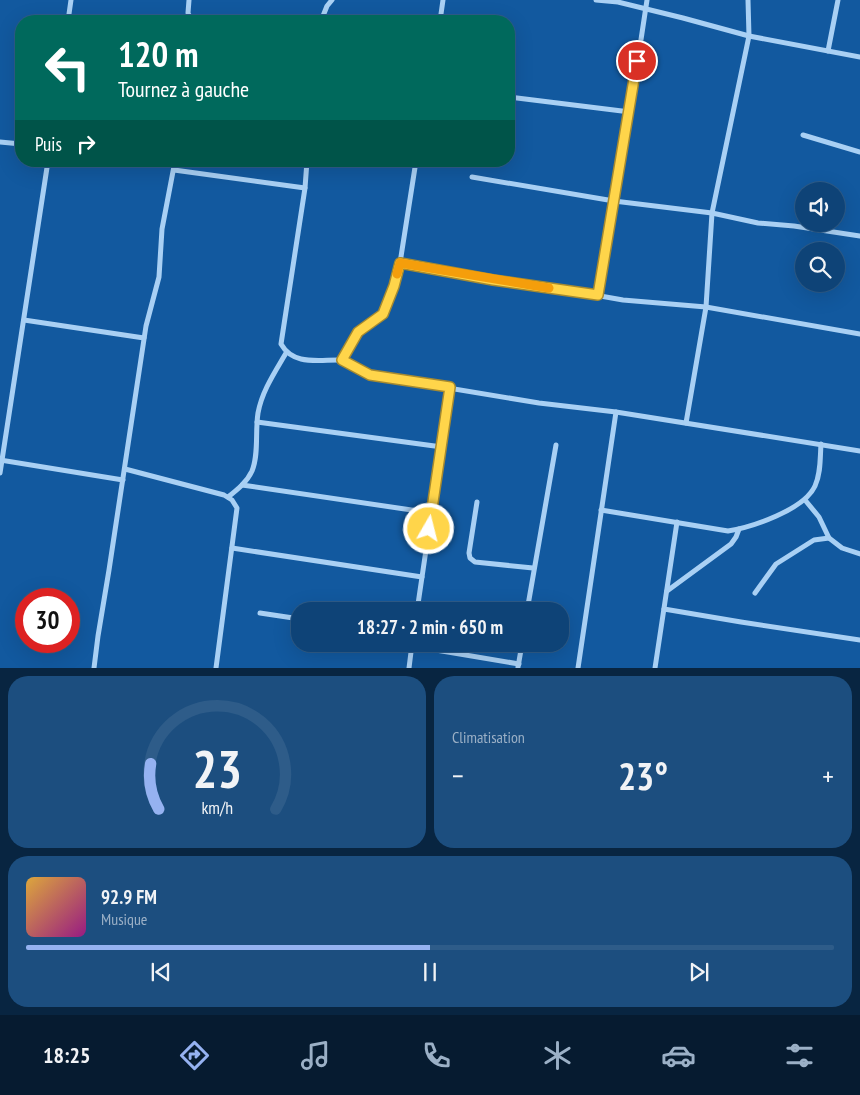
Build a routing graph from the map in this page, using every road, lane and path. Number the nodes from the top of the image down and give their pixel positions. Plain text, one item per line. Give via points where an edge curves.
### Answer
1 (71, 0) edge
2 (189, 0) edge
3 (332, 0) edge
4 (443, 0) edge
5 (596, 0) edge
6 (647, 0) edge
7 (748, 0) edge
8 (838, 0) edge
9 (645, 10) junction
10 (69, 15) edge
11 (189, 15) edge
12 (324, 15) edge
13 (441, 15) edge
14 (748, 36) junction
15 (828, 51) junction
16 (860, 57) edge
17 (515, 98) edge
18 (630, 112) junction
19 (803, 135) dead end
20 (0, 142) edge
21 (15, 143) edge
22 (860, 152) edge
23 (47, 167) edge
24 (174, 167) edge
25 (307, 167) edge
26 (415, 167) edge
27 (174, 170) junction
28 (472, 177) dead end
29 (305, 188) junction
30 (614, 200) junction
31 (712, 213) junction
32 (860, 236) edge
33 (400, 263) junction
34 (598, 295) junction
35 (706, 307) junction
36 (24, 320) junction
37 (860, 334) edge
38 (144, 338) junction
39 (286, 353) junction
40 (342, 360) junction
41 (450, 387) junction
42 (616, 412) junction
43 (258, 422) junction
44 (686, 423) junction
45 (820, 444) junction
46 (556, 445) dead end
47 (442, 447) junction
48 (860, 451) edge
49 (1, 460) edge
50 (125, 469) junction
51 (0, 473) edge
52 (123, 480) junction
53 (242, 484) junction
54 (228, 497) junction
55 (805, 500) junction
56 (477, 502) dead end
57 (601, 510) junction
58 (432, 513) junction
59 (677, 522) junction
60 (739, 529) junction
61 (829, 538) junction
62 (232, 548) junction
63 (860, 554) edge
64 (533, 568) junction
65 (422, 577) junction
66 (666, 591) junction
67 (755, 593) dead end
68 (418, 602) edge
69 (528, 602) edge
70 (664, 609) junction
71 (260, 613) dead end
72 (291, 618) edge
73 (860, 640) edge
74 (411, 652) edge
75 (447, 652) edge
76 (521, 652) edge
77 (518, 666) edge
78 (94, 668) edge
79 (216, 668) edge
80 (409, 668) edge
81 (578, 668) edge
82 (655, 668) edge

1 - 10 street
2 - 11 street
3 - 12 street
4 - 13 street
5 - 9 street
6 - 9 street
7 - 14 street
8 - 15 street
9 - 14 street
9 - 18 street
14 - 15 street
14 - 31 street
15 - 16 street
17 - 18 street
18 - 30 street
19 - 22 street
20 - 21 street
23 - 36 street
24 - 27 street
25 - 29 street
26 - 33 street
27 - 29 street
27 - 38 street via 162,229 159,277
28 - 30 street
29 - 39 street via 281,344
30 - 31 street
30 - 34 street
31 - 32 street via 758,223
31 - 35 street
33 - 34 street
33 - 40 street via 383,314 358,332
34 - 35 street
35 - 37 street
35 - 44 street
36 - 38 street
36 - 49 street
38 - 50 street
39 - 40 street via 296,359
39 - 43 street via 263,396
40 - 41 street via 370,375
41 - 42 street via 539,403
41 - 47 street
42 - 44 street
42 - 57 street
43 - 47 street
43 - 53 street via 255,459
44 - 45 street
45 - 48 street
45 - 55 street via 819,474
46 - 64 street
47 - 58 street
49 - 51 street
49 - 52 street
50 - 52 street
50 - 54 street
52 - 78 street
53 - 54 street
53 - 58 street
54 - 62 street via 237,508
55 - 60 street via 770,519
55 - 61 street via 819,517
56 - 64 street via 468,553 470,558 475,562
57 - 59 street
57 - 81 street
58 - 65 street
59 - 60 street via 728,531
59 - 66 street
60 - 66 street via 731,544
61 - 63 street via 842,548
61 - 67 street via 814,540 776,564
62 - 65 street
62 - 79 street
64 - 69 street
65 - 68 street
66 - 70 street
70 - 73 street
70 - 82 street
71 - 72 street
74 - 80 street
75 - 77 street
76 - 77 street

